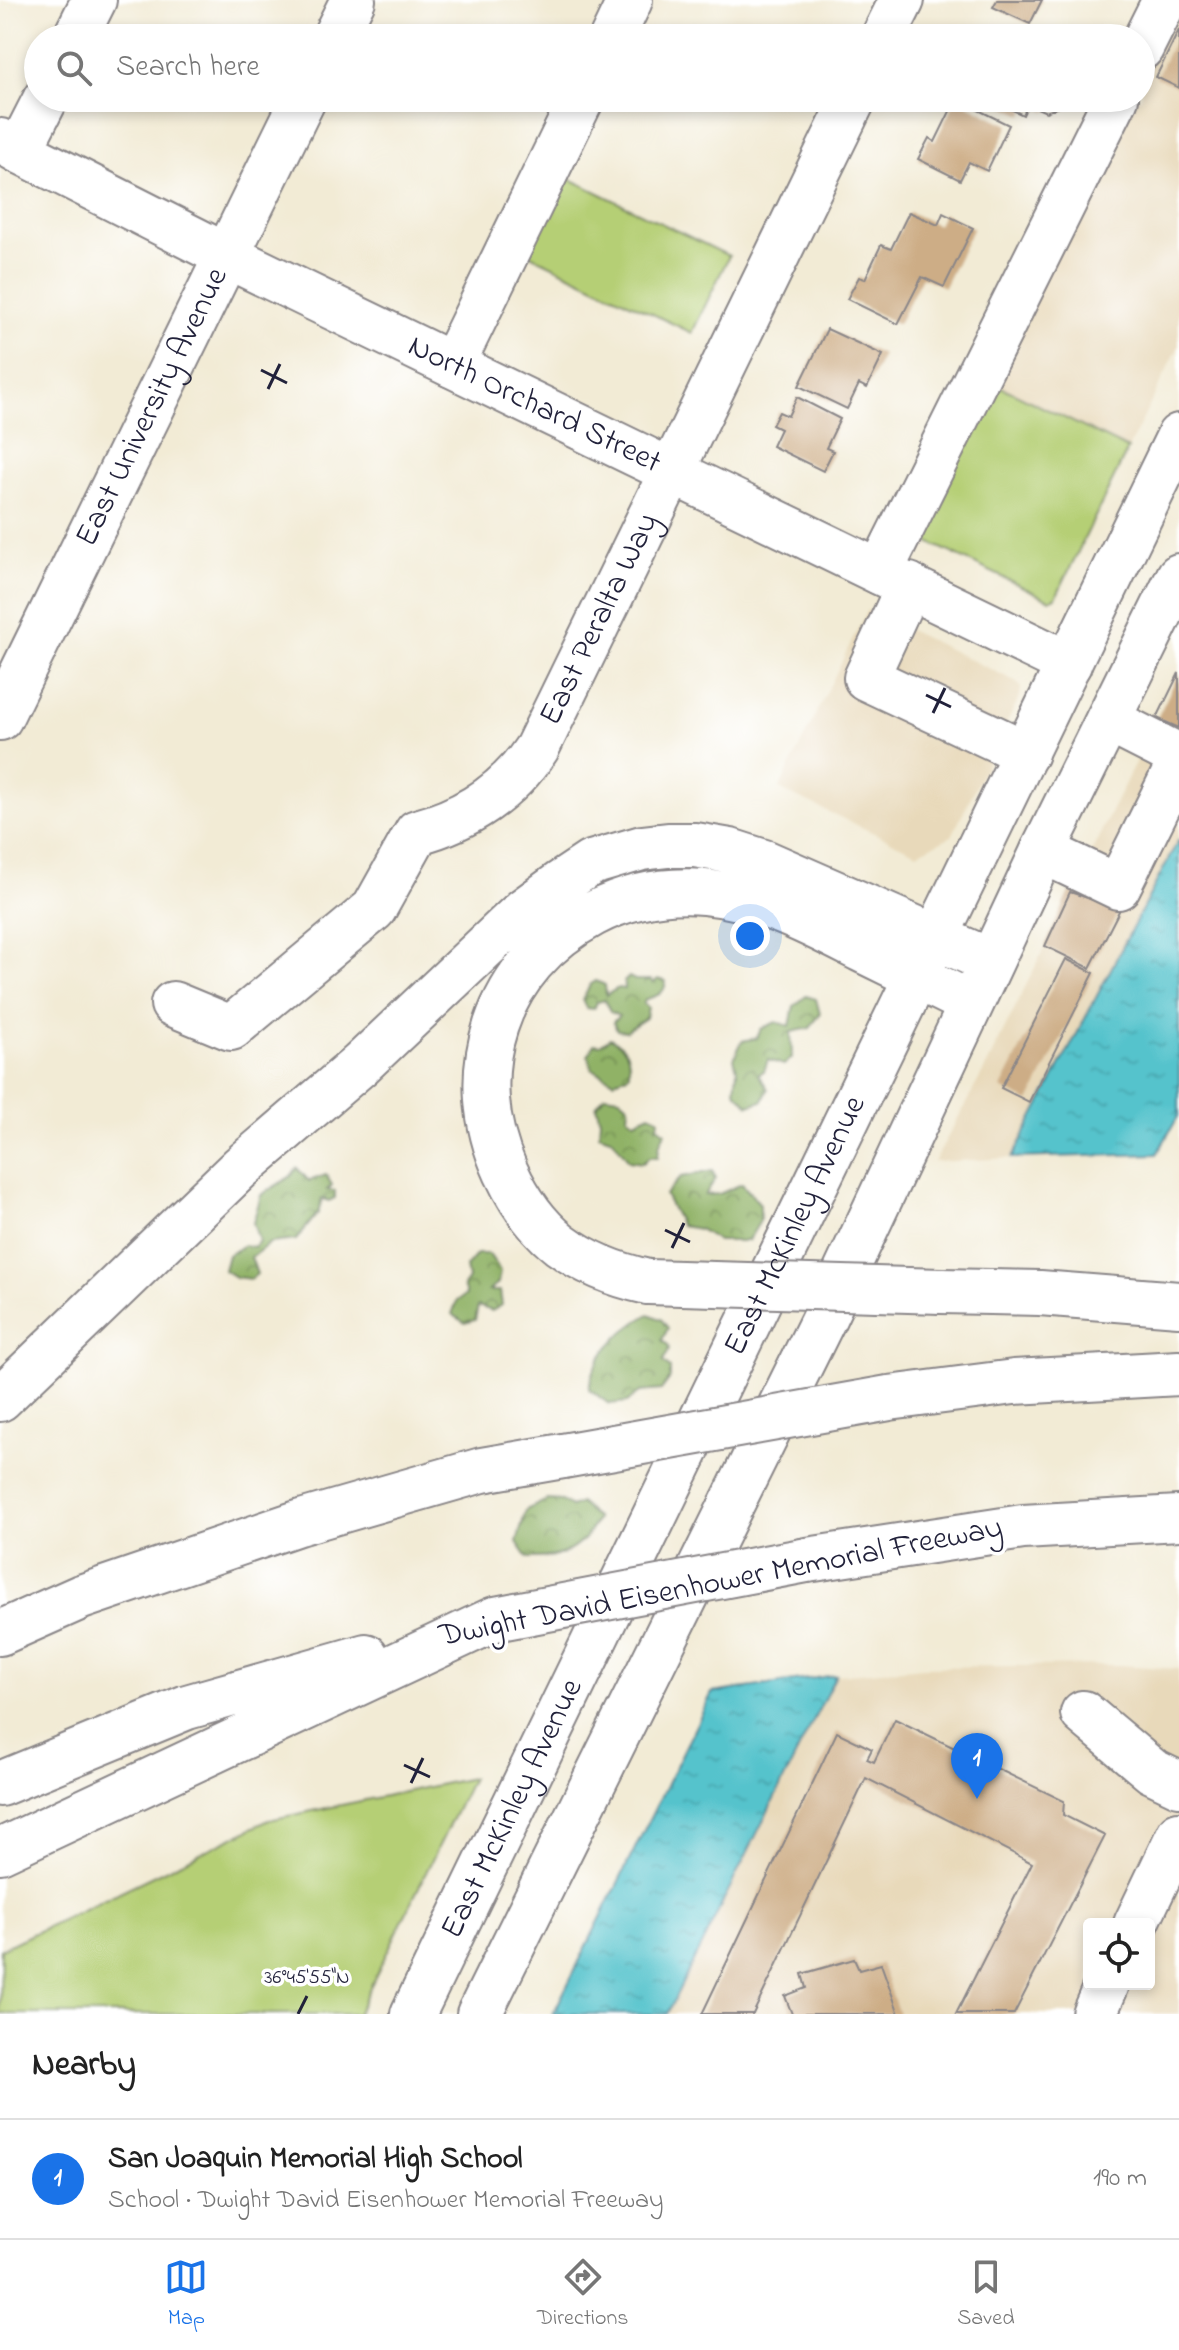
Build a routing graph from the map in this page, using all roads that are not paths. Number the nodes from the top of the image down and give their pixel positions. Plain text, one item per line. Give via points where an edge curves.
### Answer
1 (94, 0) edge
2 (353, 0) edge
3 (630, 0) edge
4 (902, 0) edge
5 (1165, 0) edge
6 (82, 24) edge
7 (341, 24) edge
8 (619, 24) edge
9 (890, 24) edge
10 (1153, 24) edge
11 (36, 112) edge
12 (297, 112) edge
13 (575, 112) edge
14 (847, 112) edge
15 (1110, 112) edge
16 (10, 146) edge
17 (225, 255) junction
18 (452, 365) junction
19 (1179, 436) edge
20 (671, 471) junction
21 (1179, 498) edge
22 (1179, 576) edge
23 (894, 579) junction
24 (1152, 631) junction
25 (1069, 664) junction
26 (0, 718) edge
27 (1108, 720) junction
28 (1026, 753) junction
29 (1179, 756) edge
30 (1179, 764) edge
31 (1043, 851) junction
32 (935, 937) junction
33 (990, 961) junction
34 (915, 976) junction
35 (970, 1003) junction
36 (173, 1004) dead end
37 (1179, 1304) edge
38 (1179, 1373) edge
39 (0, 1399) edge
40 (1179, 1518) edge
41 (495, 1619) junction
42 (0, 1633) edge
43 (1083, 1713) dead end
44 (0, 1784) edge
45 (1179, 1784) edge
46 (1179, 1834) edge
47 (0, 1851) edge
48 (1139, 1918) edge
49 (1104, 1990) edge
50 (413, 2014) edge
51 (479, 2014) edge
52 (1094, 2014) edge

1 - 6 main road
2 - 7 main road
3 - 8 main road
4 - 9 main road
5 - 10 main road
11 - 16 main road
12 - 17 main road, East University Avenue
13 - 18 main road
14 - 20 main road, East Peralta Way
15 - 23 main road
16 - 17 main road, North Orchard Street
17 - 18 main road, North Orchard Street
17 - 26 main road, East University Avenue
18 - 20 main road, North Orchard Street
19 - 25 main road, East McKinley Avenue
20 - 23 main road, North Orchard Street
20 - 36 main road, East Peralta Way via 537,748 513,779 469,813 417,832 374,909 231,1028
21 - 24 main road via 1131,595 1131,611
22 - 24 main road, East McKinley Avenue
23 - 25 main road, North Orchard Street
23 - 28 main road via 866,678
24 - 27 main road, East McKinley Avenue
25 - 28 main road, East McKinley Avenue
27 - 29 main road
27 - 31 main road, East McKinley Avenue
28 - 32 main road, East McKinley Avenue
30 - 31 main road via 1118,887
31 - 33 main road, East McKinley Avenue
32 - 33 main road
32 - 34 main road, East McKinley Avenue
32 - 39 main road via 730,851 668,845 591,863 524,910 360,1065 240,1168
33 - 35 main road, East McKinley Avenue
34 - 35 main road
34 - 37 main road, bridge via 799,918 704,892 640,896 575,924 528,966 493,1030 485,1099 490,1131 515,1192 535,1220 586,1261 648,1282 1040,1293
34 - 50 main road, East McKinley Avenue
35 - 51 main road, East McKinley Avenue via 825,1316
38 - 42 main road, bridge via 1014,1382 889,1398 482,1470 298,1523 81,1597
40 - 41 main road, Dwight David Eisenhower Memorial Freeway, bridge via 1023,1527 807,1560
41 - 44 main road, Dwight David Eisenhower Memorial Freeway via 187,1707
41 - 47 main road
43 - 45 main road via 1152,1771
46 - 48 main road
49 - 52 main road

